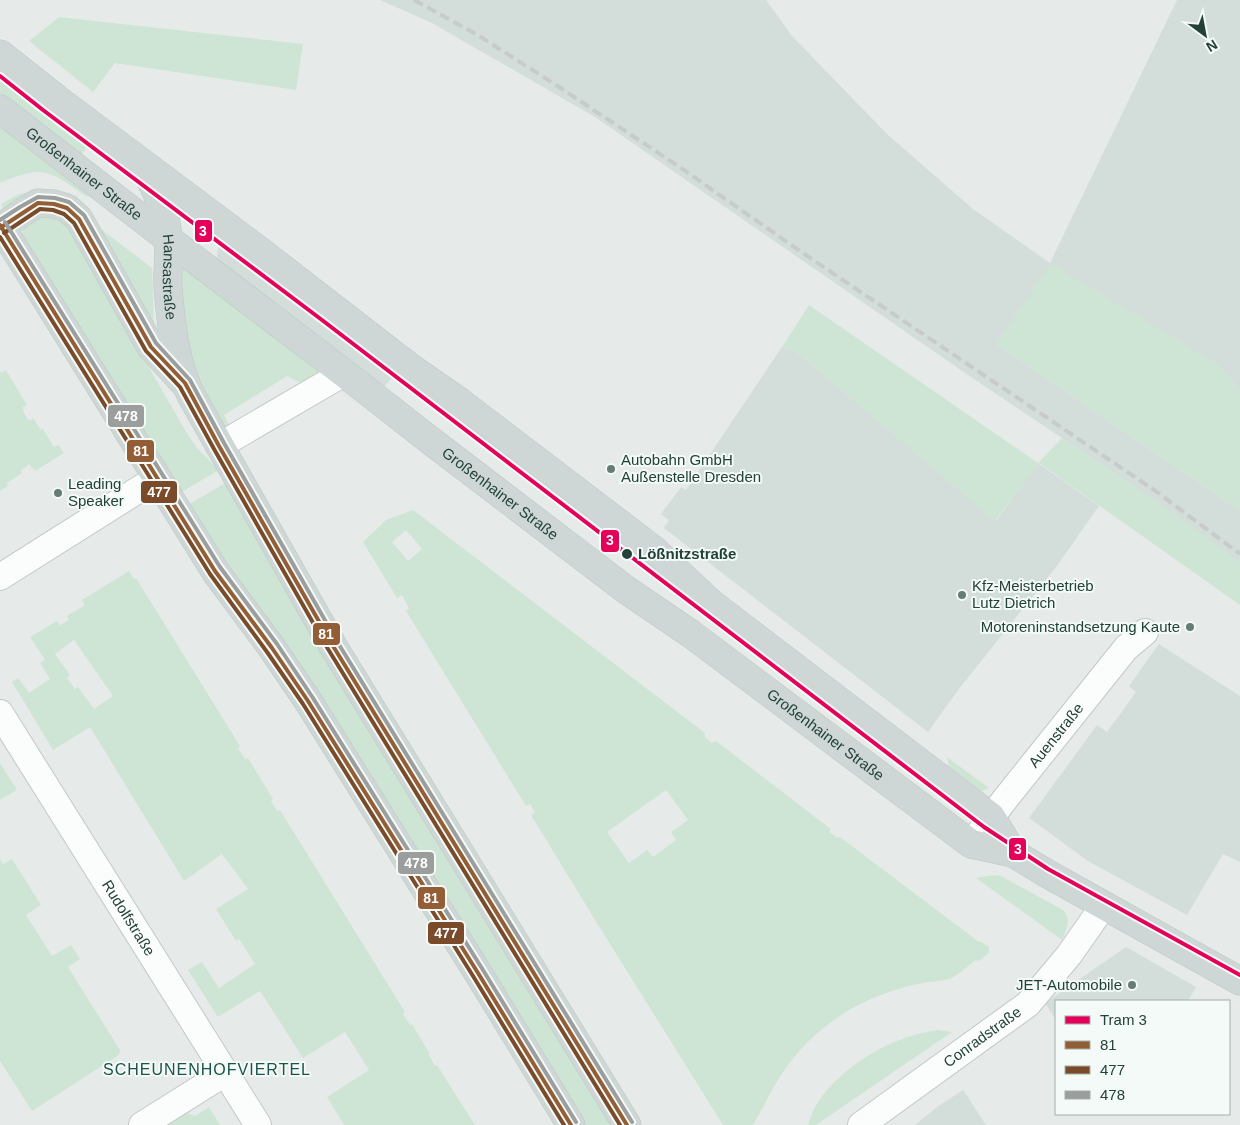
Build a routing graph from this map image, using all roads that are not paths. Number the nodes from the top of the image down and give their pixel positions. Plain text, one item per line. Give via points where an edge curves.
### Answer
1 (0, 54) edge
2 (0, 109) edge
3 (138, 160) junction
4 (0, 227) edge
5 (168, 238) junction
6 (344, 373) junction
7 (184, 383) junction
8 (219, 446) junction
9 (148, 484) junction
10 (0, 577) edge
11 (1145, 632) dead end
12 (0, 713) edge
13 (992, 817) junction
14 (971, 844) junction
15 (1014, 853) junction
16 (1104, 905) junction
17 (1240, 981) edge
18 (225, 1073) junction
19 (142, 1125) edge
20 (258, 1125) edge
21 (571, 1125) edge
22 (628, 1125) edge
23 (862, 1125) edge

1 - 3 main road, Hansastraße
2 - 5 main road, Großenhainer Straße
3 - 5 main road, Hansastraße via 160,198
3 - 13 main road, Großenhainer Straße via 648,546 712,604
4 - 7 main road via 38,203 67,208 79,219 151,347
4 - 9 main road
5 - 6 main road, Großenhainer Straße
5 - 7 main road, Hansastraße via 168,287 174,341
6 - 8 street
6 - 14 main road, Großenhainer Straße via 625,588
7 - 8 main road, Hansastraße
8 - 22 main road, Hansastraße via 333,646
9 - 10 street
9 - 21 main road via 308,701
11 - 13 street, Auenstraße via 1126,648
12 - 18 street, Rudolfstraße
13 - 14 street, Auenstraße
13 - 15 main road, Großenhainer Straße
14 - 15 main road, Großenhainer Straße
15 - 16 main road, Großenhainer Straße
16 - 17 main road, Großenhainer Straße
16 - 23 street, Conradstraße via 1069,955 1028,1004
18 - 19 street
18 - 20 street, Rudolfstraße

